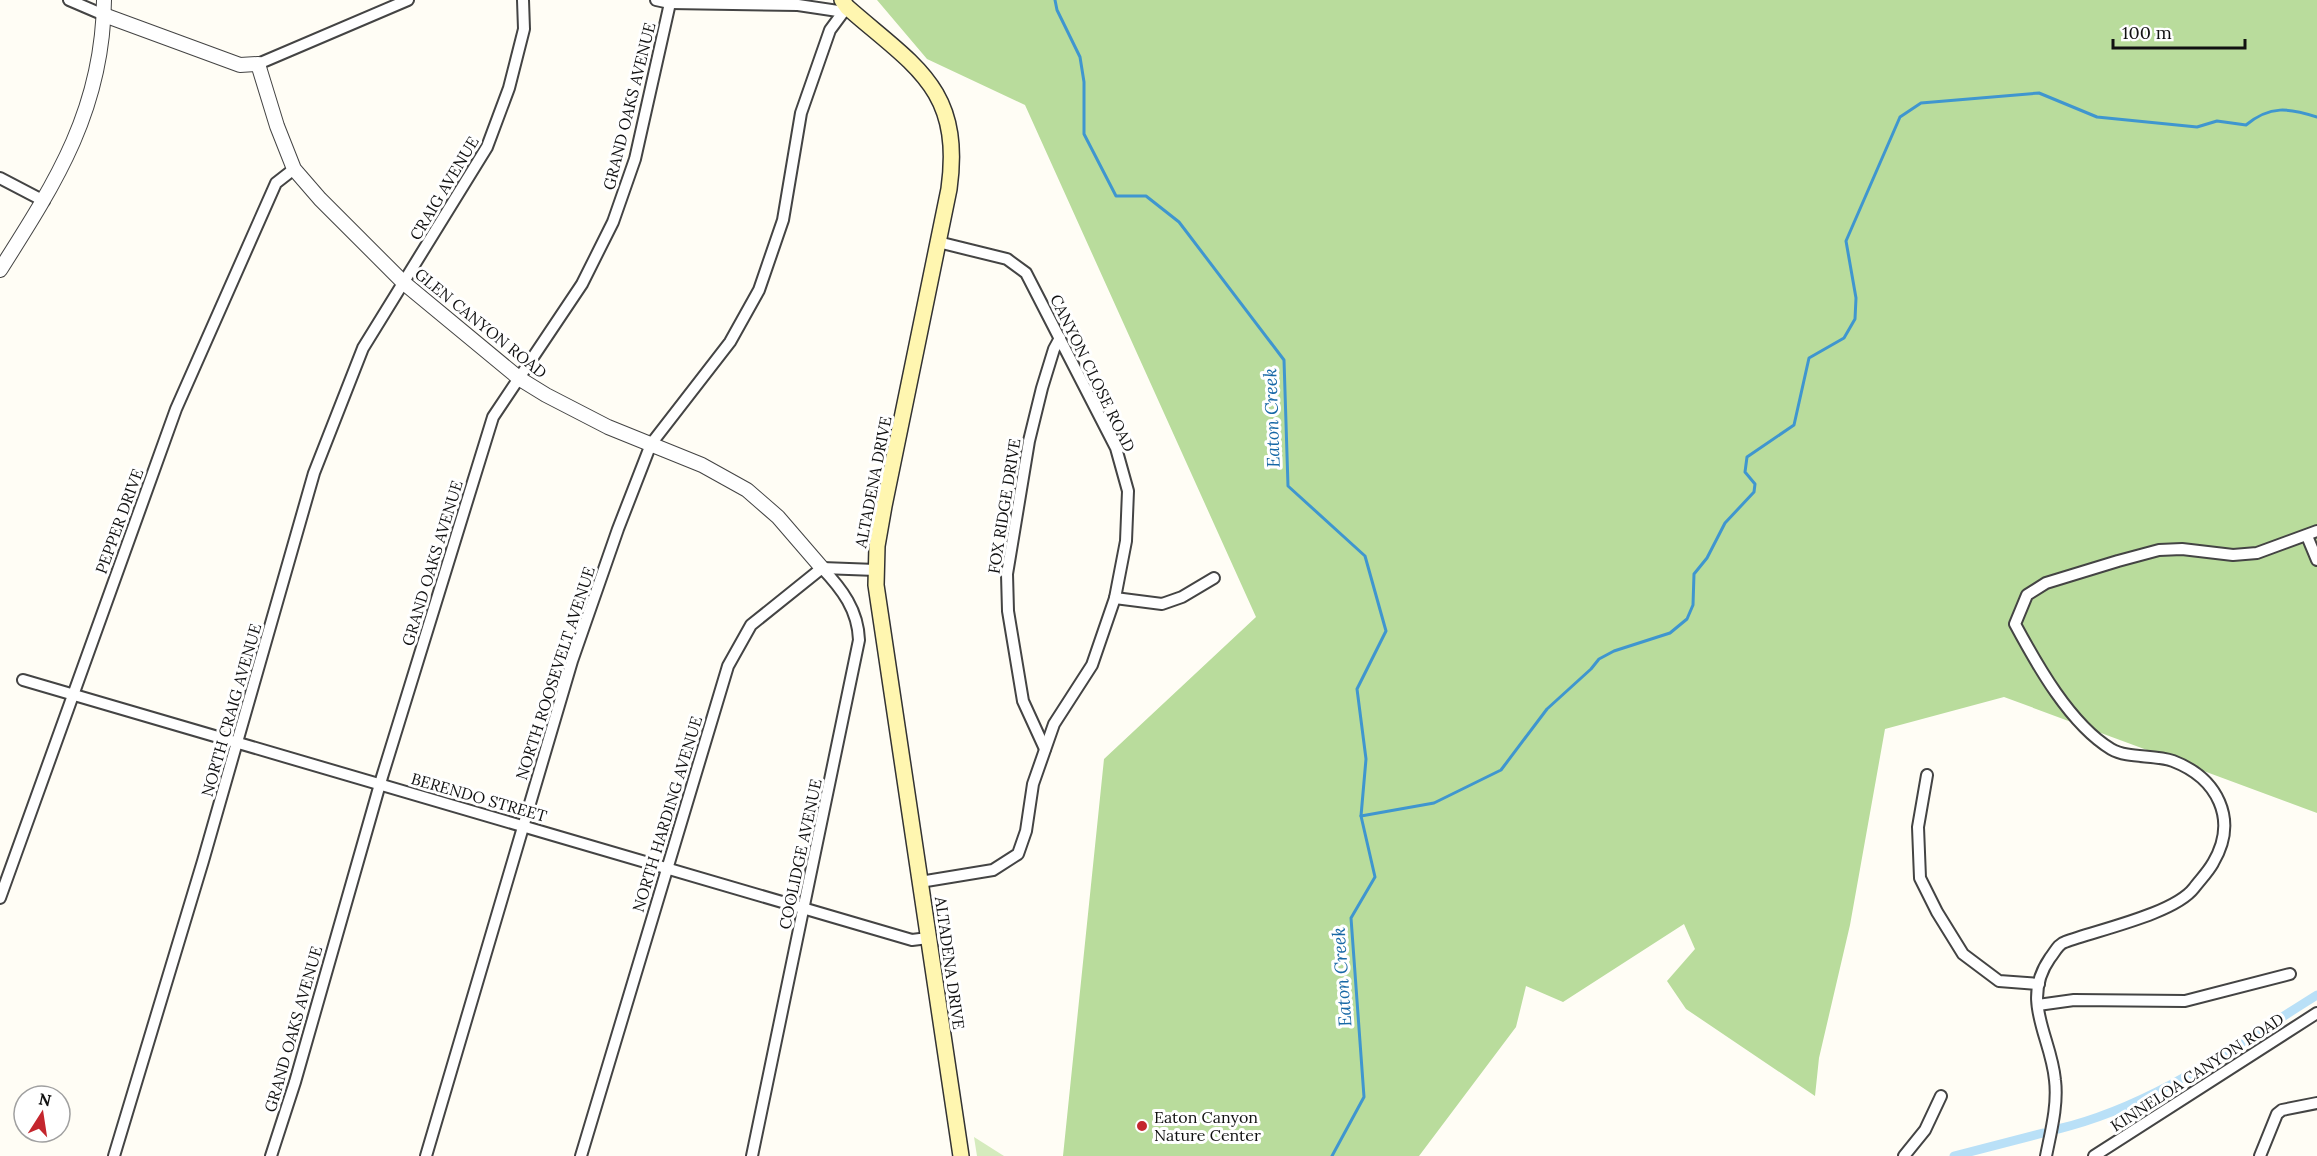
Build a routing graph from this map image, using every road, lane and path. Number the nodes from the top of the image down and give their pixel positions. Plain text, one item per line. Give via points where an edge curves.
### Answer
1 (69, 0) edge
2 (104, 0) edge
3 (408, 0) edge
4 (523, 0) edge
5 (656, 0) edge
6 (670, 3) junction
7 (387, 4) edge
8 (844, 4) edge
9 (104, 15) junction
10 (258, 64) junction
11 (294, 169) junction
12 (0, 178) edge
13 (44, 201) junction
14 (938, 243) junction
15 (0, 270) edge
16 (404, 283) junction
17 (1060, 338) junction
18 (520, 379) junction
19 (651, 444) junction
20 (2312, 533) edge
21 (2317, 560) edge
22 (822, 568) junction
23 (876, 570) junction
24 (1214, 578) dead end
25 (1115, 598) junction
26 (23, 680) dead end
27 (72, 693) junction
28 (237, 742) junction
29 (1045, 749) junction
30 (1927, 775) dead end
31 (380, 784) junction
32 (523, 825) junction
33 (666, 867) junction
34 (920, 882) junction
35 (0, 898) edge
36 (804, 907) junction
37 (928, 939) junction
38 (2290, 974) dead end
39 (2039, 984) junction
40 (2038, 1005) junction
41 (2317, 1013) edge
42 (1941, 1096) dead end
43 (2317, 1103) edge
44 (114, 1156) edge
45 (271, 1156) edge
46 (426, 1156) edge
47 (580, 1156) edge
48 (752, 1156) edge
49 (961, 1156) edge
50 (1905, 1156) edge
51 (2046, 1156) edge
52 (2094, 1156) edge
53 (2260, 1156) edge

1 - 9 street
2 - 9 street
3 - 7 street
4 - 16 street, CRAIG AVENUE via 524,29 488,147
5 - 6 street
6 - 8 street via 798,5 838,11
6 - 18 street, GRAND OAKS AVENUE via 640,138 613,222 582,284
7 - 10 street
8 - 14 main road, ALTADENA DRIVE via 910,60 938,95 953,150
8 - 19 street, NORTH ROOSEVELT AVENUE via 830,30 801,113 783,220 762,283 730,342
9 - 10 street via 240,65
9 - 13 street via 87,110
10 - 11 street, GLEN CANYON ROAD
11 - 16 street, GLEN CANYON ROAD
11 - 27 street, PEPPER DRIVE via 276,183 176,409
12 - 13 street
13 - 15 street
14 - 17 street, CANYON CLOSE ROAD via 996,255 1018,264 1036,288
14 - 23 main road, ALTADENA DRIVE via 884,506
16 - 18 street, GLEN CANYON ROAD
16 - 28 street, NORTH CRAIG AVENUE via 363,348 314,473
17 - 25 street, CANYON CLOSE ROAD via 1116,448 1128,491 1126,541
17 - 29 street, FOX RIDGE DRIVE via 1032,430 1007,574 1008,610 1023,700
18 - 19 street, GLEN CANYON ROAD via 580,414
18 - 31 street, GRAND OAKS AVENUE via 493,417
19 - 22 street, GLEN CANYON ROAD via 702,465 747,490 778,517
19 - 32 street, NORTH ROOSEVELT AVENUE via 572,662
20 - 21 street
20 - 39 street via 2257,553 2159,550 2046,583 2027,595 2015,624 2032,657 2079,722 2112,750 2172,761 2201,775 2217,792 2223,816 2222,841 2214,862 2190,893 2151,914 2061,943 2040,974
22 - 23 street
22 - 33 street, NORTH HARDING AVENUE via 751,625 728,666
22 - 36 street, COOLIDGE AVENUE via 853,609 859,640
23 - 34 main road, ALTADENA DRIVE via 880,624
24 - 25 street via 1162,604
25 - 29 street, CANYON CLOSE ROAD via 1092,665 1054,724
26 - 27 street, BERENDO STREET
27 - 28 street, BERENDO STREET
27 - 35 street, PEPPER DRIVE
28 - 31 street, BERENDO STREET
28 - 44 street, NORTH CRAIG AVENUE
29 - 34 street, CANYON CLOSE ROAD via 1018,854 993,870
30 - 39 street via 1918,827 1920,878 1937,912 1963,954 1999,981
31 - 32 street, BERENDO STREET
31 - 45 street, GRAND OAKS AVENUE
32 - 33 street, BERENDO STREET
32 - 46 street, NORTH ROOSEVELT AVENUE
33 - 36 street, BERENDO STREET
33 - 47 street, NORTH HARDING AVENUE
34 - 37 main road, ALTADENA DRIVE
36 - 37 street, BERENDO STREET via 912,940
36 - 48 street, COOLIDGE AVENUE
37 - 49 main road, ALTADENA DRIVE
38 - 40 street via 2185,1001 2074,1000
39 - 40 street
40 - 51 street via 2055,1080 2056,1104
41 - 52 street, KINNELOA CANYON ROAD
42 - 50 street via 1925,1130
43 - 53 street via 2277,1114

